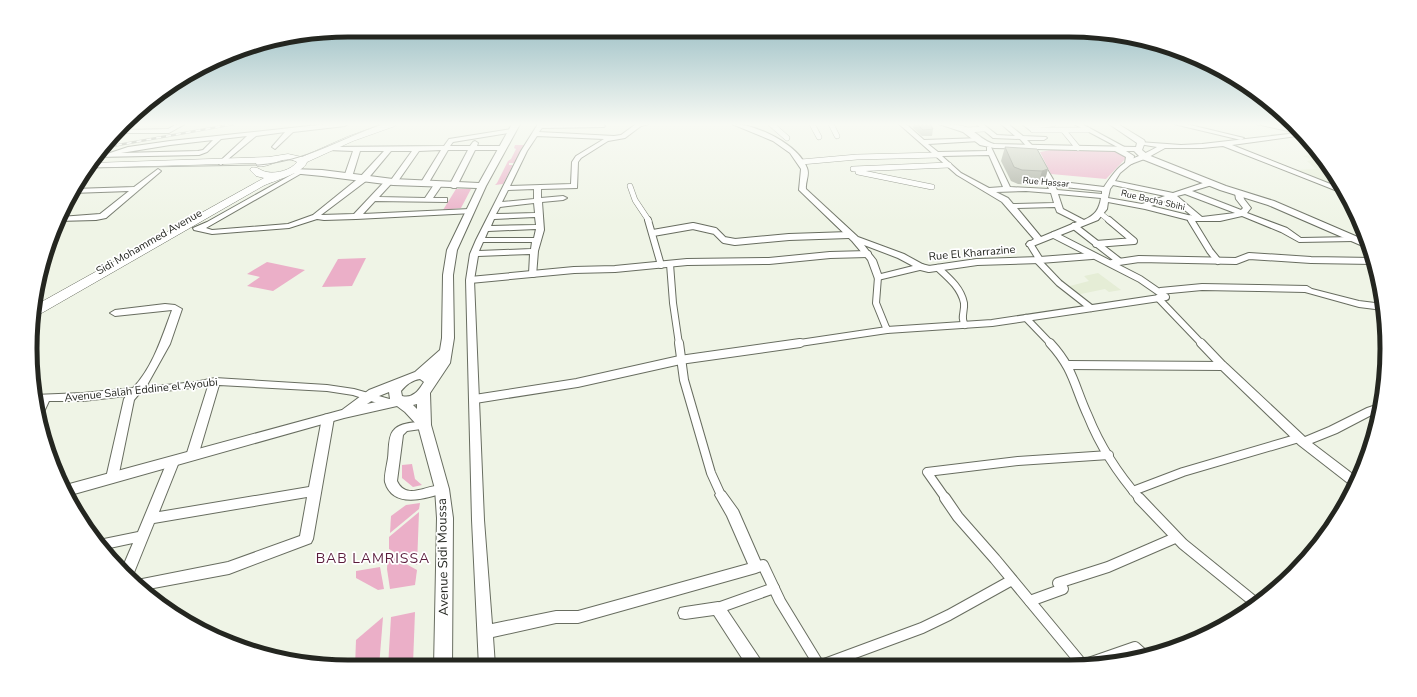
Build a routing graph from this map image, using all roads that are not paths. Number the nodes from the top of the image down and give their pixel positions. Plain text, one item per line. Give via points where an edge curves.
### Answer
1 (140, 157) edge
2 (228, 157) edge
3 (295, 157) edge
4 (315, 157) edge
5 (354, 157) edge
6 (382, 157) edge
7 (411, 157) edge
8 (441, 157) edge
9 (468, 157) edge
10 (498, 157) edge
11 (522, 157) edge
12 (580, 157) edge
13 (796, 157) edge
14 (870, 157) edge
15 (941, 157) edge
16 (994, 157) edge
17 (1036, 157) edge
18 (1130, 157) edge
19 (1145, 157) joint
20 (1256, 157) edge
21 (292, 158) junction
22 (269, 160) junction
23 (222, 162) junction
24 (801, 162) junction
25 (1129, 163) junction
26 (133, 164) junction
27 (949, 165) junction
28 (96, 166) edge
29 (295, 169) junction
30 (158, 171) junction
31 (256, 171) junction
32 (91, 172) edge
33 (348, 177) junction
34 (363, 179) junction
35 (391, 182) junction
36 (1209, 183) junction
37 (424, 184) junction
38 (1051, 184) junction
39 (438, 185) junction
40 (453, 186) junction
41 (482, 186) junction
42 (630, 186) dead end
43 (537, 187) junction
44 (932, 187) dead end
45 (505, 188) junction
46 (1007, 188) junction
47 (135, 189) junction
48 (1026, 189) junction
49 (1336, 189) edge
50 (987, 190) junction
51 (80, 191) edge
52 (1106, 191) junction
53 (1186, 191) junction
54 (1055, 192) junction
55 (1239, 193) junction
56 (1171, 195) junction
57 (563, 198) dead end
58 (373, 199) junction
59 (427, 200) junction
60 (444, 200) dead end
61 (537, 201) junction
62 (496, 205) junction
63 (1030, 205) junction
64 (1058, 205) junction
65 (1011, 206) junction
66 (1143, 206) junction
67 (470, 211) junction
68 (1100, 213) junction
69 (1243, 214) junction
70 (538, 215) junction
71 (317, 216) junction
72 (356, 217) junction
73 (492, 217) junction
74 (1190, 218) junction
75 (1199, 218) junction
76 (65, 220) edge
77 (1084, 223) junction
78 (1074, 226) junction
79 (539, 227) junction
80 (182, 228) junction
81 (197, 228) junction
82 (486, 229) junction
83 (653, 233) junction
84 (1054, 235) junction
85 (852, 237) junction
86 (1354, 239) junction
87 (480, 240) junction
88 (537, 240) junction
89 (1039, 240) junction
90 (1361, 242) edge
91 (1030, 244) joint
92 (1096, 244) junction
93 (534, 251) junction
94 (474, 254) junction
95 (868, 254) junction
96 (1092, 256) junction
97 (1039, 260) junction
98 (1218, 261) junction
99 (1367, 261) edge
100 (1116, 262) junction
101 (670, 264) junction
102 (661, 265) junction
103 (921, 267) junction
104 (938, 268) junction
105 (533, 274) junction
106 (878, 277) junction
107 (470, 280) junction
108 (1159, 295) junction
109 (41, 303) edge
110 (1377, 307) edge
111 (40, 308) edge
112 (1091, 308) junction
113 (115, 313) dead end
114 (1026, 318) junction
115 (965, 325) junction
116 (887, 330) junction
117 (446, 351) junction
118 (680, 360) junction
119 (1068, 365) junction
120 (1223, 366) junction
121 (418, 376) junction
122 (406, 380) junction
123 (215, 381) junction
124 (427, 388) junction
125 (134, 392) junction
126 (369, 396) junction
127 (41, 398) edge
128 (475, 399) junction
129 (397, 402) junction
130 (1374, 409) edge
131 (344, 414) junction
132 (328, 418) junction
133 (424, 425) junction
134 (1301, 440) junction
135 (1109, 455) junction
136 (192, 456) junction
137 (173, 462) junction
138 (112, 478) junction
139 (1351, 479) edge
140 (71, 489) edge
141 (442, 489) junction
142 (313, 491) junction
143 (1133, 491) junction
144 (721, 494) joint
145 (149, 519) junction
146 (142, 536) junction
147 (1175, 538) junction
148 (105, 543) edge
149 (756, 567) junction
150 (129, 570) edge
151 (1012, 580) junction
152 (144, 584) edge
153 (774, 588) junction
154 (1030, 600) junction
155 (1252, 600) edge
156 (718, 608) junction
157 (685, 613) dead end
158 (486, 632) junction
159 (1140, 651) edge
160 (1105, 657) edge
161 (443, 660) edge
162 (487, 660) edge
163 (752, 660) edge
164 (815, 660) edge
165 (836, 660) edge
166 (1078, 660) edge

1 - 26 street
2 - 23 street
3 - 21 main road
4 - 29 main road
5 - 33 street
6 - 34 street
7 - 35 street
8 - 37 street
9 - 40 street
10 - 41 street
11 - 45 street
12 - 43 street via 576,159 574,186
13 - 24 street
14 - 24 street
15 - 27 street
16 - 46 street
17 - 38 street
18 - 25 street
19 - 25 street
19 - 36 street
20 - 49 street
21 - 22 main road
21 - 29 main road via 298,159
22 - 23 main road
22 - 31 main road, Sidi Mohammed Avenue via 259,165
23 - 26 main road
24 - 85 street via 805,174 803,190
25 - 52 street via 1118,172
26 - 28 main road
27 - 44 street via 853,169
27 - 50 street via 959,174
29 - 31 main road via 264,175
29 - 33 street
29 - 80 main road via 259,184
29 - 81 street via 210,224
30 - 31 main road
30 - 32 main road
30 - 47 street
31 - 109 main road, Sidi Mohammed Avenue via 253,180 246,185
33 - 34 street
34 - 35 street
34 - 71 street
35 - 37 street
35 - 58 street
36 - 53 street
36 - 55 street
37 - 39 street
38 - 52 street
38 - 54 street
39 - 40 street
39 - 59 street
40 - 41 street
41 - 67 street
42 - 83 street
43 - 45 street
43 - 61 street
45 - 62 street
46 - 48 street, Rue Hassar
46 - 50 street, Rue Hassar
47 - 51 street
47 - 76 street via 100,218
48 - 54 street, Rue Hassar
48 - 63 street
50 - 65 street
52 - 54 street, Rue Hassar
52 - 56 street
52 - 66 street, Rue Bacha Sbihi
52 - 68 street
53 - 56 street
53 - 69 street
54 - 64 street
55 - 69 street via 1247,208
55 - 86 street via 1282,207
56 - 66 street
56 - 75 street
57 - 61 street
58 - 59 street
58 - 72 street
59 - 60 street
61 - 62 street
61 - 70 street
62 - 73 street
63 - 64 street
63 - 65 street
64 - 77 street via 1062,211
65 - 89 street
66 - 74 street, Rue Bacha Sbihi
67 - 72 street
67 - 117 street via 450,258
68 - 77 street, Rue El Kharrazine
68 - 92 street via 1134,241
69 - 75 street, Rue Bacha Sbihi
69 - 86 street via 1284,230 1299,240
70 - 73 street
70 - 79 street
71 - 72 street
71 - 81 street via 289,226 212,232
73 - 82 street
74 - 75 street, Rue Bacha Sbihi
74 - 98 street
77 - 78 street, Rue El Kharrazine
78 - 84 street, Rue El Kharrazine
78 - 92 street
79 - 82 street
79 - 88 street
80 - 81 street
80 - 111 main road
82 - 87 street
83 - 85 street via 693,226 715,231 724,240 735,242 789,237
83 - 102 street
84 - 89 street, Rue El Kharrazine
84 - 96 street
85 - 95 street
85 - 103 street via 901,256
86 - 90 street
87 - 88 street
87 - 94 street
88 - 93 street
89 - 91 street, Rue El Kharrazine
91 - 97 street, Rue El Kharrazine
92 - 100 street
93 - 94 street
93 - 105 street
94 - 107 street
95 - 101 street
95 - 106 street
96 - 97 street
96 - 100 street
97 - 104 street, Rue El Kharrazine via 977,262
97 - 112 street via 1059,283
98 - 99 street via 1236,261 1249,256
98 - 100 street via 1139,259
100 - 108 street via 1151,284
101 - 102 street
101 - 118 street
102 - 105 street
103 - 104 street, Rue El Kharrazine
103 - 106 street, Rue El Kharrazine
104 - 115 street via 958,287 964,304 962,320
105 - 107 street
106 - 116 street via 876,303
107 - 128 street
108 - 110 street via 1202,287 1307,289
108 - 112 street
108 - 120 street
112 - 114 street
113 - 125 street via 165,307 177,309 162,351 141,386
114 - 115 street
114 - 119 street
115 - 116 street
116 - 118 street
117 - 121 street
117 - 124 street via 441,370
118 - 128 street via 577,383
118 - 144 street via 687,393 711,472
119 - 120 street
119 - 135 street via 1088,416
120 - 134 street
121 - 122 street
121 - 124 street via 426,377
122 - 126 street
122 - 129 street via 400,383 395,391
123 - 125 street, Avenue Salah Eddine el Ayoubi
123 - 126 street, Avenue Salah Eddine el Ayoubi via 327,388
123 - 136 street
124 - 129 street via 415,400
124 - 133 street, Avenue Sidi Moussa
125 - 127 street, Avenue Salah Eddine el Ayoubi via 76,398
125 - 138 street via 129,399
126 - 129 street, Avenue Salah Eddine el Ayoubi
126 - 131 street
128 - 158 street
129 - 131 street
129 - 133 street, Avenue Sidi Moussa
130 - 134 street via 1319,437
131 - 132 street
132 - 136 street
132 - 142 street
133 - 141 street, Avenue Sidi Moussa
133 - 141 street via 404,428 396,434 391,481 393,488 402,495 409,496
134 - 139 street
134 - 143 street via 1190,470
135 - 143 street
135 - 151 street via 999,462 927,472 958,517
136 - 137 street
137 - 138 street
137 - 145 street
138 - 140 street
141 - 161 street, Avenue Sidi Moussa via 445,518
142 - 145 street
142 - 152 street via 306,539 229,568
143 - 147 street
144 - 149 street via 733,514
145 - 146 street
146 - 148 street
146 - 150 street
147 - 154 street via 1108,567 1058,584 1063,589
147 - 155 street
149 - 153 street via 763,564
149 - 158 street via 578,617 556,617
151 - 154 street
151 - 165 street via 922,628
153 - 156 street
153 - 164 street
154 - 166 street
156 - 157 street
156 - 163 street
158 - 162 street
159 - 160 street via 1135,647

